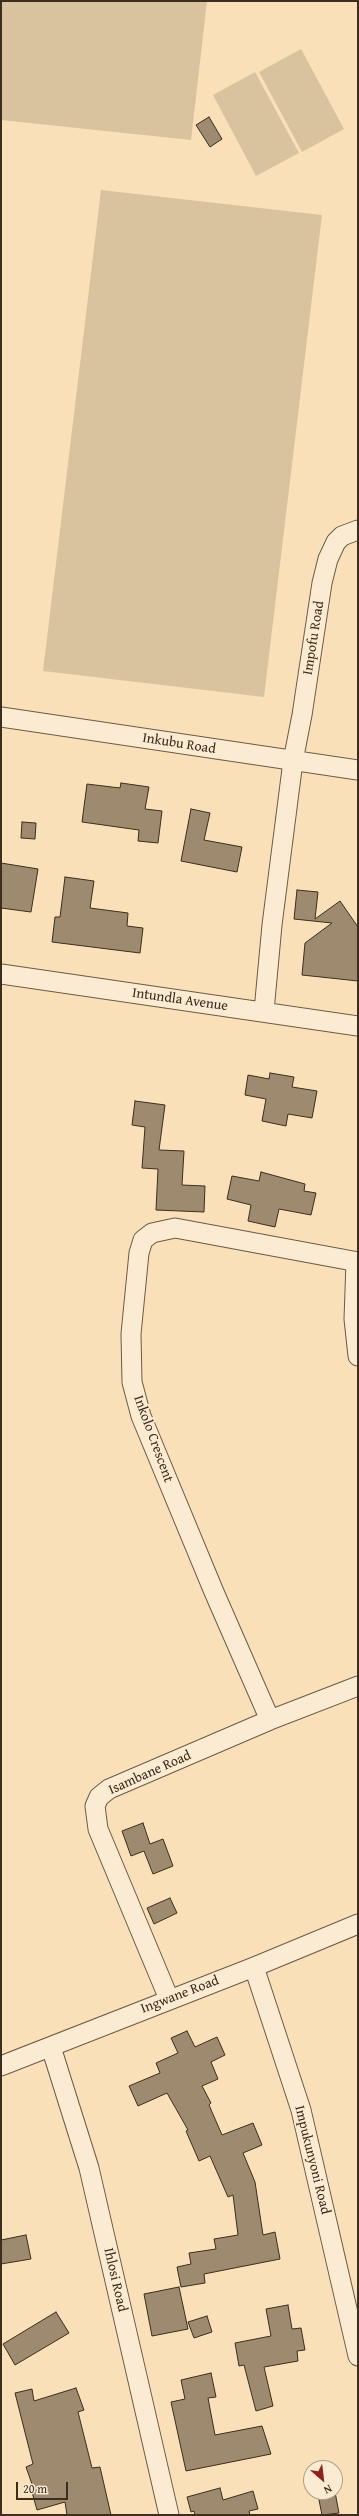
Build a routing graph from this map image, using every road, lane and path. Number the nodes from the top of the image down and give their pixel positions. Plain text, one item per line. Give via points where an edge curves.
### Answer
1 (358, 530) edge
2 (1, 717) edge
3 (293, 761) junction
4 (358, 770) edge
5 (1, 974) edge
6 (264, 1012) junction
7 (358, 1026) edge
8 (357, 1262) edge
9 (358, 1356) edge
10 (358, 1686) edge
11 (270, 1720) junction
12 (358, 1924) edge
13 (254, 1967) junction
14 (169, 1999) junction
15 (51, 2047) junction
16 (1, 2066) edge
17 (358, 2356) edge
18 (169, 2515) edge

1 - 3 street, Impofu Road via 342,536 336,542 328,559
2 - 3 street, Inkubu Road
3 - 4 street, Inkubu Road
3 - 6 street, Impofu Road via 272,925
5 - 6 street, Intundla Avenue
6 - 7 street, Intundla Avenue
8 - 9 street via 354,1319
8 - 11 street, Inkolo Crescent via 175,1228 152,1233 143,1240 139,1253 131,1334 132,1382 141,1416
10 - 11 street, Isambane Road
11 - 14 street, Isambane Road via 110,1789 99,1797 95,1806 98,1829
12 - 13 street, Ingwane Road
13 - 14 street, Ingwane Road
13 - 17 street, Impukunyoni Road via 301,2110
14 - 15 street, Ingwane Road
15 - 16 street, Ingwane Road
15 - 18 street, Ihlosi Road via 89,2168

